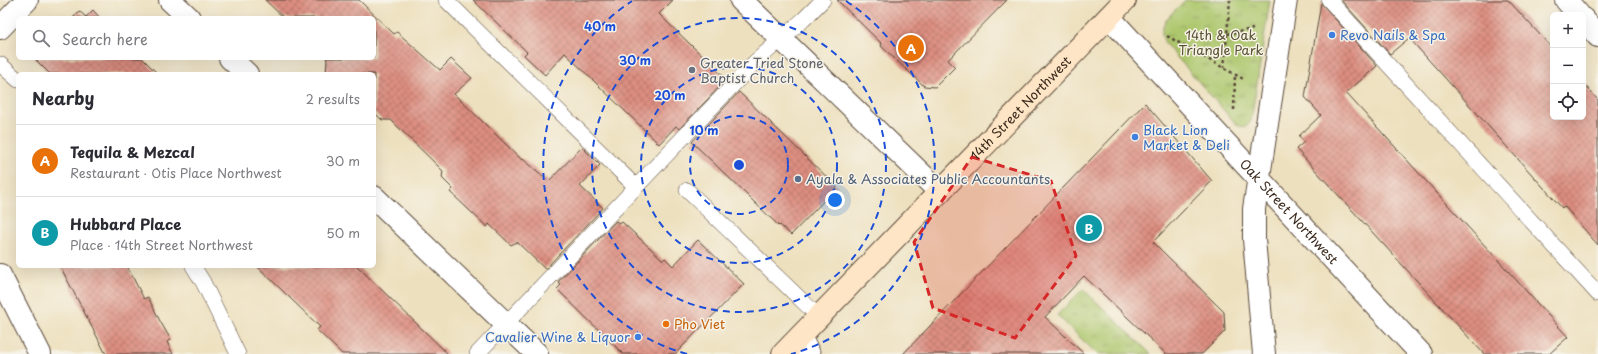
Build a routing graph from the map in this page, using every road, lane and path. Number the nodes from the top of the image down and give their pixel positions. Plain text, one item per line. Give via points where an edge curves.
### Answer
1 (28, 0) edge
2 (170, 0) edge
3 (446, 0) edge
4 (741, 0) edge
5 (823, 0) edge
6 (1125, 0) edge
7 (1230, 0) edge
8 (1286, 0) edge
9 (1329, 0) edge
10 (1566, 0) edge
11 (1576, 12) edge
12 (187, 16) edge
13 (1109, 16) junction
14 (1586, 22) edge
15 (0, 28) edge
16 (1249, 29) dead end
17 (1227, 34) junction
18 (1167, 36) dead end
19 (1598, 36) edge
20 (782, 38) junction
21 (232, 60) edge
22 (0, 64) edge
23 (1224, 68) junction
24 (244, 72) edge
25 (1235, 74) junction
26 (1240, 77) dead end
27 (16, 78) edge
28 (1235, 94) dead end
29 (1258, 176) junction
30 (636, 187) junction
31 (686, 190) dead end
32 (940, 192) junction
33 (376, 199) edge
34 (194, 268) edge
35 (0, 275) edge
36 (1598, 294) edge
37 (819, 317) junction
38 (505, 323) junction
39 (805, 345) edge
40 (40, 354) edge
41 (238, 354) edge
42 (477, 354) edge
43 (537, 354) edge
44 (783, 354) edge
45 (1264, 354) edge
46 (1421, 354) edge

1 - 15 street
2 - 12 street
3 - 30 lane
4 - 20 street
5 - 20 lane
6 - 13 main road, 14th Street Northwest
7 - 17 path
8 - 29 street
9 - 36 lane
10 - 11 street
13 - 29 street, Oak Street Northwest
13 - 32 main road, 14th Street Northwest
14 - 19 street
16 - 17 path
17 - 23 path
18 - 23 path
20 - 30 lane via 755,62
20 - 32 street
21 - 24 street
22 - 27 lane
23 - 25 path
25 - 26 path
25 - 28 path
29 - 45 street via 1254,239
29 - 46 street, Oak Street Northwest
30 - 38 lane
31 - 37 lane
32 - 37 main road, 14th Street Northwest
33 - 38 street
34 - 41 lane
35 - 40 street
37 - 39 main road, 14th Street Northwest
38 - 42 lane
38 - 43 street
39 - 44 main road, 14th Street Northwest

